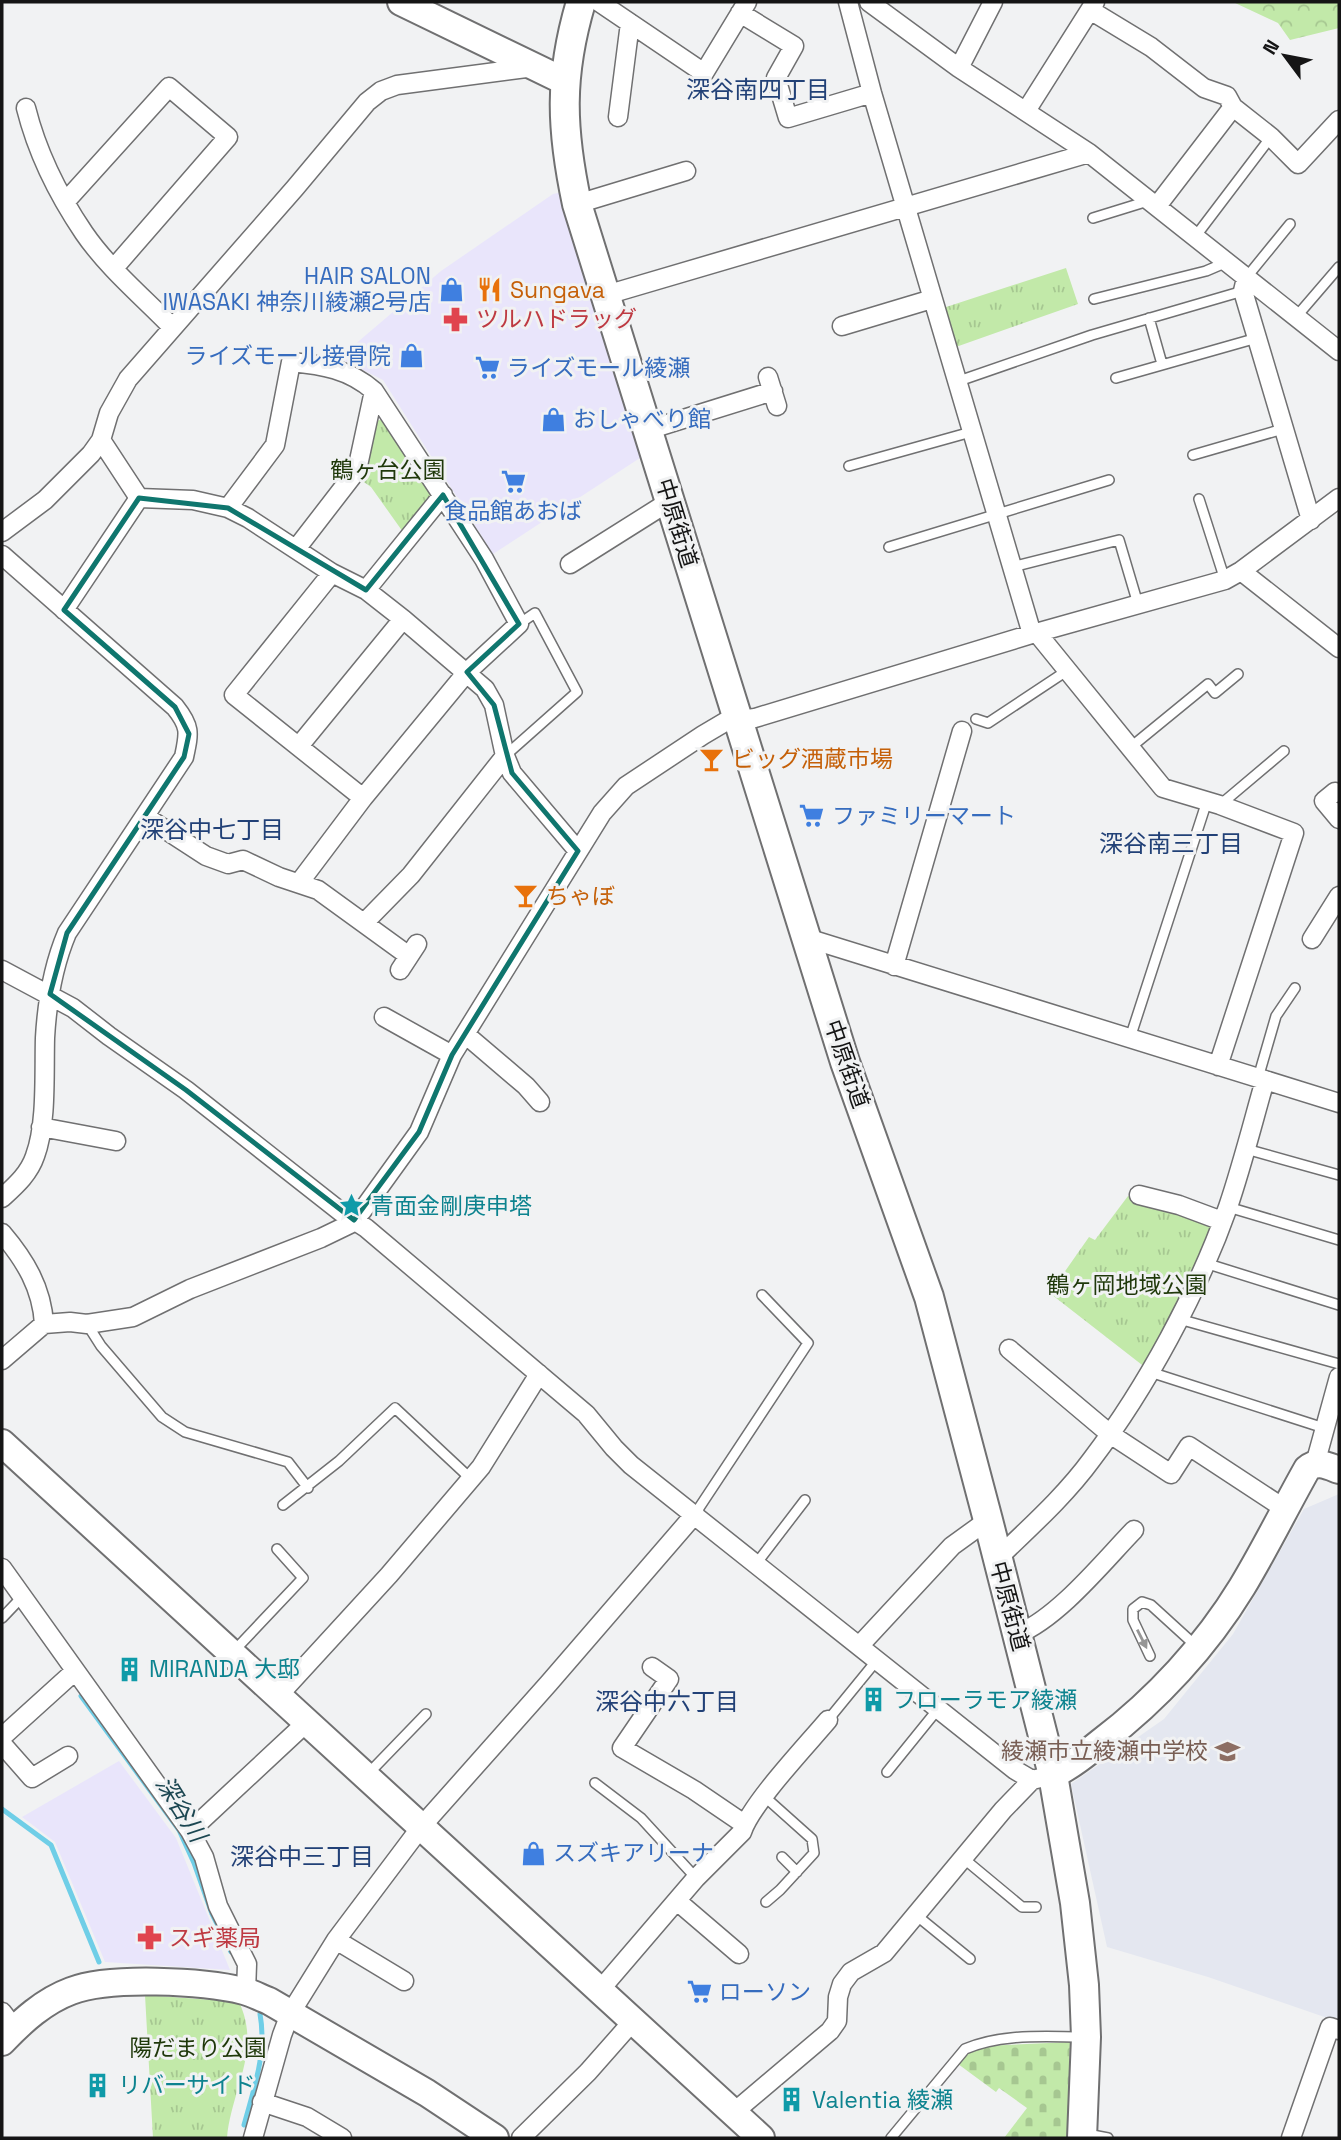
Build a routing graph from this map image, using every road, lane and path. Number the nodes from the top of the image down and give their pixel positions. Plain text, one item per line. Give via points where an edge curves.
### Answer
1 (401, 2) edge
2 (581, 2) edge
3 (599, 2) edge
4 (848, 2) edge
5 (869, 2) edge
6 (993, 2) edge
7 (1092, 6) edge
8 (744, 7) edge
9 (889, 8) edge
10 (630, 23) junction
11 (534, 67) junction
12 (959, 68) junction
13 (564, 81) junction
14 (872, 93) junction
15 (1233, 107) junction
16 (26, 108) dead end
17 (1026, 111) junction
18 (618, 117) dead end
19 (1339, 120) edge
20 (1271, 137) junction
21 (1089, 153) junction
22 (686, 171) dead end
23 (66, 201) junction
24 (1154, 203) junction
25 (578, 204) junction
26 (905, 208) junction
27 (1093, 218) dead end
28 (1290, 224) dead end
29 (1195, 237) junction
30 (1227, 262) junction
31 (1339, 267) edge
32 (114, 268) junction
33 (1244, 284) junction
34 (607, 295) junction
35 (932, 299) junction
36 (1094, 299) dead end
37 (1296, 317) junction
38 (1149, 318) junction
39 (842, 326) dead end
40 (172, 327) junction
41 (1256, 338) junction
42 (1339, 351) edge
43 (1163, 365) junction
44 (1116, 378) dead end
45 (956, 382) junction
46 (374, 390) junction
47 (773, 391) dead end
48 (1283, 429) junction
49 (648, 430) junction
50 (971, 432) junction
51 (101, 440) junction
52 (1193, 456) dead end
53 (849, 466) dead end
54 (1109, 480) dead end
55 (443, 495) junction
56 (139, 498) junction
57 (1339, 498) edge
58 (1199, 499) dead end
59 (670, 501) junction
60 (228, 509) junction
61 (996, 513) junction
62 (1311, 520) junction
63 (2, 532) edge
64 (889, 547) dead end
65 (296, 550) junction
66 (2, 555) edge
67 (570, 564) dead end
68 (1012, 567) junction
69 (332, 573) junction
70 (1233, 576) junction
71 (366, 590) junction
72 (1138, 604) junction
73 (64, 610) junction
74 (403, 619) junction
75 (519, 624) junction
76 (1035, 634) junction
77 (1339, 648) edge
78 (1068, 670) junction
79 (467, 673) junction
80 (1238, 674) dead end
81 (738, 719) junction
82 (969, 725) joint
83 (299, 746) junction
84 (1131, 747) junction
85 (1284, 751) dead end
86 (505, 757) junction
87 (363, 798) junction
88 (1324, 801) dead end
89 (1214, 803) junction
90 (146, 817) junction
91 (1339, 819) edge
92 (578, 851) junction
93 (299, 883) junction
94 (1339, 896) edge
95 (363, 923) junction
96 (807, 938) junction
97 (1312, 939) dead end
98 (409, 957) dead end
99 (894, 965) junction
100 (2, 970) edge
101 (1295, 988) dead end
102 (50, 994) junction
103 (384, 1017) dead end
104 (465, 1034) junction
105 (1130, 1038) junction
106 (452, 1055) junction
107 (1218, 1066) junction
108 (1261, 1079) junction
109 (540, 1102) dead end
110 (1339, 1103) edge
111 (41, 1127) junction
112 (116, 1141) dead end
113 (1245, 1149) junction
114 (1339, 1175) edge
115 (1139, 1195) dead end
116 (2, 1198) edge
117 (1225, 1214) junction
118 (354, 1220) junction
119 (2, 1233) edge
120 (1339, 1240) edge
121 (1205, 1263) junction
122 (762, 1295) dead end
123 (1339, 1305) edge
124 (1178, 1318) junction
125 (44, 1324) junction
126 (87, 1324) junction
127 (1009, 1349) dead end
128 (2, 1360) edge
129 (1339, 1364) edge
130 (1150, 1372) junction
131 (540, 1374) junction
132 (1339, 1377) edge
133 (1324, 1427) junction
134 (1110, 1434) junction
135 (2, 1443) edge
136 (1327, 1467) edge
137 (471, 1479) junction
138 (308, 1488) junction
139 (805, 1500) dead end
140 (283, 1505) dead end
141 (1285, 1509) junction
142 (695, 1514) junction
143 (988, 1520) junction
144 (1134, 1530) dead end
145 (277, 1549) dead end
146 (998, 1559) junction
147 (756, 1564) junction
148 (2, 1568) edge
149 (22, 1597) junction
150 (2, 1618) edge
151 (1018, 1634) junction
152 (860, 1645) junction
153 (1197, 1648) junction
154 (232, 1654) junction
155 (1150, 1656) dead end
156 (877, 1660) junction
157 (652, 1668) dead end
158 (75, 1671) junction
159 (278, 1696) junction
160 (938, 1709) junction
161 (426, 1714) dead end
162 (828, 1720) joint
163 (307, 1722) junction
164 (2, 1737) edge
165 (2, 1744) edge
166 (68, 1756) dead end
167 (887, 1772) dead end
168 (366, 1777) junction
169 (1042, 1777) junction
170 (595, 1783) dead end
171 (765, 1797) junction
172 (744, 1824) junction
173 (421, 1827) junction
174 (190, 1831) junction
175 (782, 1857) dead end
176 (963, 1858) junction
177 (797, 1872) junction
178 (696, 1878) junction
179 (677, 1901) junction
180 (766, 1902) dead end
181 (1036, 1907) dead end
182 (916, 1915) junction
183 (336, 1940) junction
184 (739, 1954) dead end
185 (970, 1959) dead end
186 (404, 1981) dead end
187 (600, 1990) junction
188 (246, 1992) junction
189 (290, 2014) junction
190 (634, 2021) junction
191 (6, 2027) edge
192 (1339, 2030) edge
193 (1086, 2037) junction
194 (262, 2102) junction
195 (733, 2113) junction
196 (1091, 2136) edge
197 (253, 2138) edge
198 (341, 2138) edge
199 (495, 2138) edge
200 (521, 2138) edge
201 (761, 2138) edge
202 (891, 2138) edge
203 (1291, 2138) edge

1 - 11 street
2 - 13 main road, 中原街道
3 - 10 street
4 - 14 street
5 - 9 street
6 - 12 street
7 - 15 street via 1204,88 1227,96
7 - 17 street
8 - 10 street via 704,73
8 - 14 street via 794,46 776,78 788,118
9 - 12 street
10 - 18 street
11 - 13 street
11 - 40 street via 381,91
12 - 17 street
13 - 25 main road, 中原街道 via 565,138
14 - 26 street
15 - 20 street
15 - 24 street
16 - 23 street via 43,159
17 - 21 street
19 - 20 street via 1298,164
20 - 29 lane
21 - 24 street
21 - 26 street
22 - 25 street
23 - 32 street via 85,234
23 - 32 street via 169,87 228,137
24 - 27 lane
24 - 29 street
25 - 34 main road, 中原街道
26 - 34 street
26 - 35 street
28 - 33 lane
29 - 30 street
30 - 33 street
30 - 36 lane
31 - 37 lane
32 - 40 street
33 - 37 street
33 - 38 lane
33 - 41 street
34 - 49 main road, 中原街道
35 - 39 street
35 - 45 street
37 - 42 street
38 - 43 lane
38 - 45 lane
40 - 51 street via 128,379 109,413
41 - 43 lane
41 - 48 street
43 - 44 lane
45 - 50 street
46 - 55 street
46 - 60 street via 327,365 290,362 275,445
46 - 65 street via 357,470
47 - 49 street
48 - 52 lane
48 - 62 street
49 - 59 main road, 中原街道
50 - 53 lane
50 - 61 street
51 - 56 street
51 - 63 street via 45,500
54 - 61 lane
55 - 71 street
55 - 75 street
56 - 60 street via 193,500
56 - 73 street
57 - 62 street
58 - 70 lane
59 - 67 street
59 - 81 main road, 中原街道
60 - 65 street
61 - 64 lane
61 - 68 street
62 - 70 street
65 - 69 street
66 - 73 street
68 - 72 lane via 1119,540
68 - 76 street
69 - 71 street
69 - 83 street via 234,695
70 - 72 street
70 - 77 street
71 - 74 street
72 - 76 street
73 - 90 street via 186,720 189,734 184,757
74 - 79 street
74 - 83 street
75 - 79 street
75 - 86 lane via 536,613 577,692
76 - 78 street
76 - 81 street via 755,718
78 - 82 lane via 988,723
78 - 84 street
79 - 86 street via 494,705
79 - 87 street
80 - 84 lane via 1215,693 1208,684
81 - 92 street via 725,722 626,786 601,813
81 - 96 main road, 中原街道
82 - 99 street
83 - 87 street
84 - 89 street via 1163,788
85 - 89 lane
86 - 92 street via 512,773
86 - 95 street via 411,875
87 - 93 street
88 - 91 street
89 - 105 lane
89 - 107 street via 1294,833
90 - 93 street via 206,856 228,864 243,860
90 - 102 street via 67,933
92 - 104 street
93 - 95 street via 318,890
94 - 97 street
95 - 98 street
96 - 99 street
96 - 143 main road, 中原街道 via 845,1062 929,1297
99 - 105 street
100 - 102 street
101 - 108 lane via 1276,1016
102 - 111 street
102 - 118 street via 186,1090
103 - 106 street
104 - 106 street
104 - 109 street
105 - 107 street
106 - 118 street via 419,1132
107 - 108 street
108 - 110 street
108 - 113 street
111 - 112 street
111 - 116 street via 29,1168
113 - 114 lane
113 - 117 street
115 - 117 street
117 - 120 lane
117 - 121 street
118 - 126 street via 133,1317
118 - 131 street
119 - 125 street via 32,1276 43,1305
121 - 123 lane
121 - 124 street
122 - 142 lane via 808,1343
124 - 129 lane
124 - 130 street
125 - 126 street
125 - 128 street
126 - 138 lane via 162,1417 185,1432 288,1462
127 - 134 street
130 - 133 lane
130 - 134 street
131 - 137 street
131 - 142 street via 586,1414 631,1465
132 - 133 street
133 - 136 street
134 - 141 street via 1171,1474 1189,1446
134 - 146 street via 1073,1483
135 - 154 street
136 - 141 street via 1307,1469
137 - 138 lane via 395,1408
137 - 159 street
138 - 140 lane
139 - 147 lane
141 - 153 street via 1241,1588
142 - 147 street
142 - 173 street
143 - 146 main road, 中原街道
143 - 152 street via 952,1546
144 - 151 street via 1034,1628
145 - 154 lane via 303,1578
146 - 151 main road, 中原街道
147 - 152 street
148 - 149 street
149 - 150 lane
149 - 158 street
151 - 169 main road, 中原街道
152 - 156 street
153 -> 155 lane via 1142,1602 1132,1616
153 - 169 street via 1168,1672 1149,1703 1126,1723 1067,1768
154 - 159 street
156 - 160 street
156 - 162 lane
157 - 172 street via 669,1679 622,1748
158 - 164 street
158 - 174 street
159 - 163 street
160 - 167 lane
160 - 169 street via 1014,1770
161 - 168 lane
162 - 171 street
163 - 168 street
163 - 174 street
165 - 166 street via 32,1778
168 - 173 street
169 - 176 street via 1003,1810
169 - 193 main road, 中原街道 via 1079,1934
170 - 178 lane via 642,1818
171 - 172 street
171 - 177 lane via 812,1839 814,1853
172 - 178 street via 742,1832
173 - 183 street
173 - 187 street
174 - 188 street via 204,1857 218,1906 247,1964
175 - 177 lane
176 - 181 lane via 1022,1907
176 - 182 street
177 - 180 lane
178 - 179 street
179 - 184 street
179 - 187 street
182 - 185 lane
182 - 195 street via 884,1953 851,1972 842,1984 830,2031
183 - 186 street
183 - 189 street
187 - 190 street
188 - 189 street
188 - 191 street via 163,1983 85,1986
189 - 194 street
189 - 199 street
190 - 195 street
190 - 200 street
192 - 203 street via 1330,2027
193 - 196 main road, 中原街道
193 - 202 lane via 1012,2037 965,2049
194 - 197 street
194 - 198 street via 307,2117
195 - 201 street

